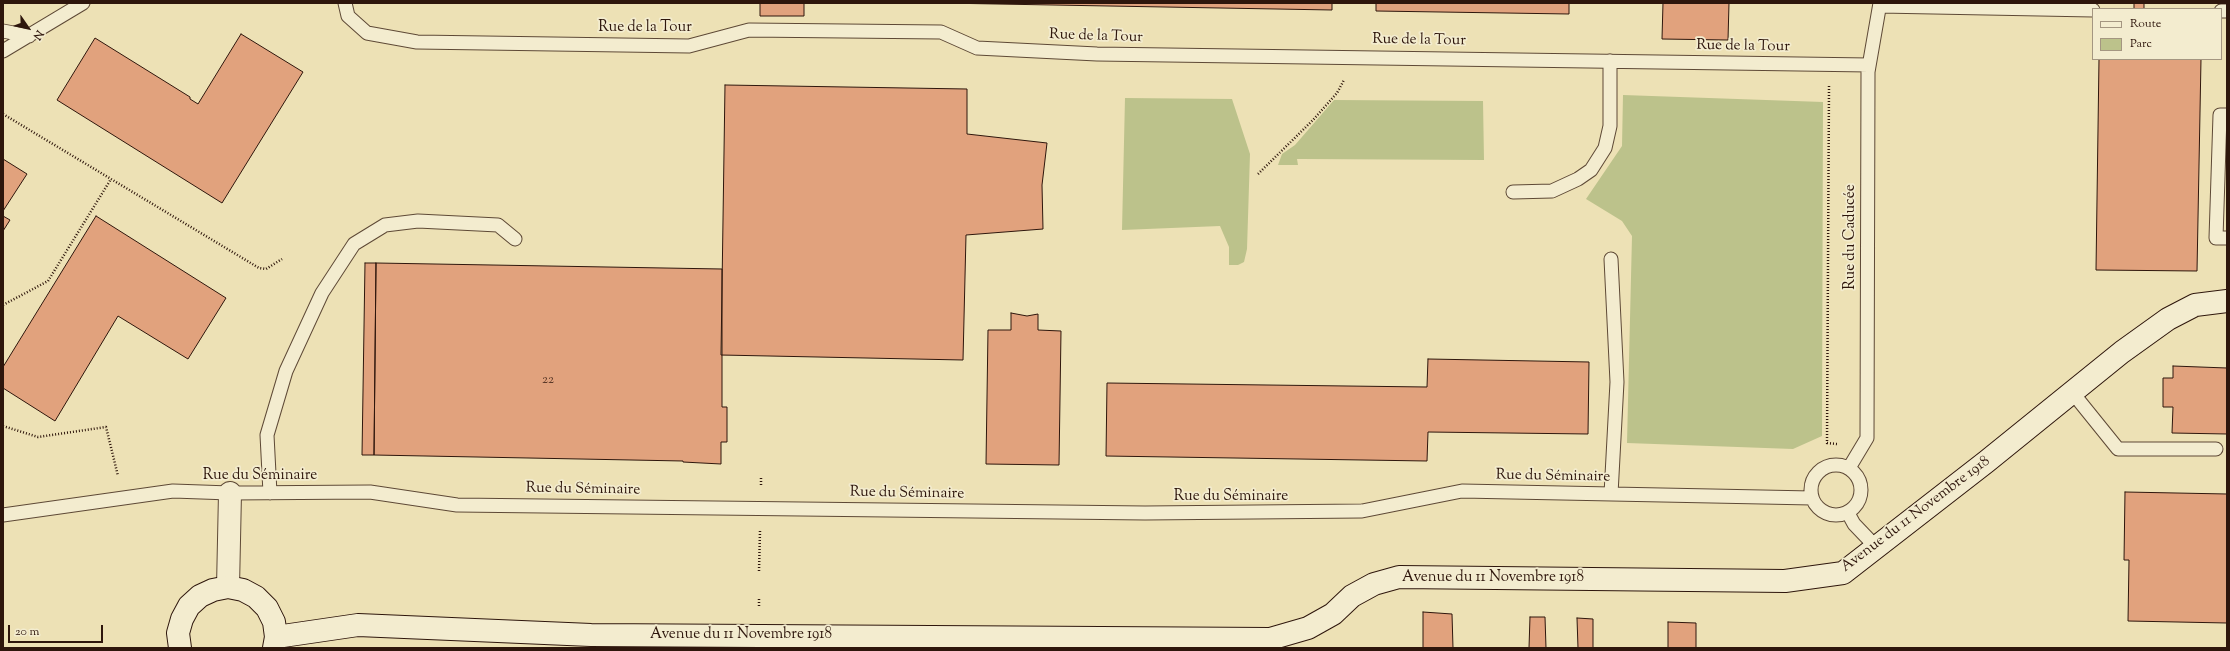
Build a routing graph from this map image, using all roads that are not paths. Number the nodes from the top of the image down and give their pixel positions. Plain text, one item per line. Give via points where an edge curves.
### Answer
1 (84, 3) edge
2 (345, 3) edge
3 (1880, 4) edge
4 (2092, 10) edge
5 (3, 31) edge
6 (29, 36) junction
7 (3, 51) edge
8 (1610, 61) junction
9 (1869, 65) junction
10 (2227, 115) edge
11 (1513, 192) dead end
12 (2227, 238) edge
13 (515, 239) dead end
14 (1611, 259) dead end
15 (2227, 301) edge
16 (2072, 392) junction
17 (2216, 449) dead end
18 (1848, 468) junction
19 (230, 493) junction
20 (270, 493) junction
21 (1611, 494) junction
22 (1812, 498) junction
23 (1848, 513) junction
24 (3, 515) edge
25 (1876, 547) junction
26 (228, 587) junction
27 (275, 642) edge
28 (180, 648) edge

1 - 6 lane
2 - 8 lane, Rue de la Tour via 348,16 367,33 417,42 689,46 749,30 941,32 978,48 1097,54
3 - 4 lane
3 - 9 lane, Rue du Caducée
5 - 6 lane
6 - 7 lane
8 - 9 lane, Rue de la Tour
8 - 11 lane via 1610,126 1605,148 1591,170 1552,191
9 - 18 lane, Rue du Caducée via 1867,438
10 - 12 lane via 2220,115 2216,238
13 - 20 lane via 498,225 418,221 385,225 354,244 322,293 286,371 267,435
14 - 21 lane via 1617,382
15 - 16 main road, Avenue du 11 Novembre 1918 via 2195,306 2168,319
16 - 17 lane via 2118,449
16 - 25 main road, Avenue du 11 Novembre 1918
18 - 22 lane via 1832,465 1817,474 1810,490
18 - 23 lane via 1859,478 1862,494 1860,502
19 - 20 lane, Rue du Séminaire
19 - 24 lane, Rue du Séminaire via 173,491
19 - 26 main road
20 - 21 lane, Rue du Séminaire via 370,492 457,505 1145,513 1362,512 1462,491
21 - 22 lane, Rue du Séminaire
22 - 23 lane via 1822,512 1840,516
23 - 25 lane
25 - 27 main road, Avenue du 11 Novembre 1918 via 1843,573 1785,581 1399,577 1374,584 1352,596 1333,614 1308,628 1270,639 591,635 358,625
26 - 27 main road via 243,590 256,597 267,608 274,622
26 - 28 main road via 200,596 189,606 178,633

